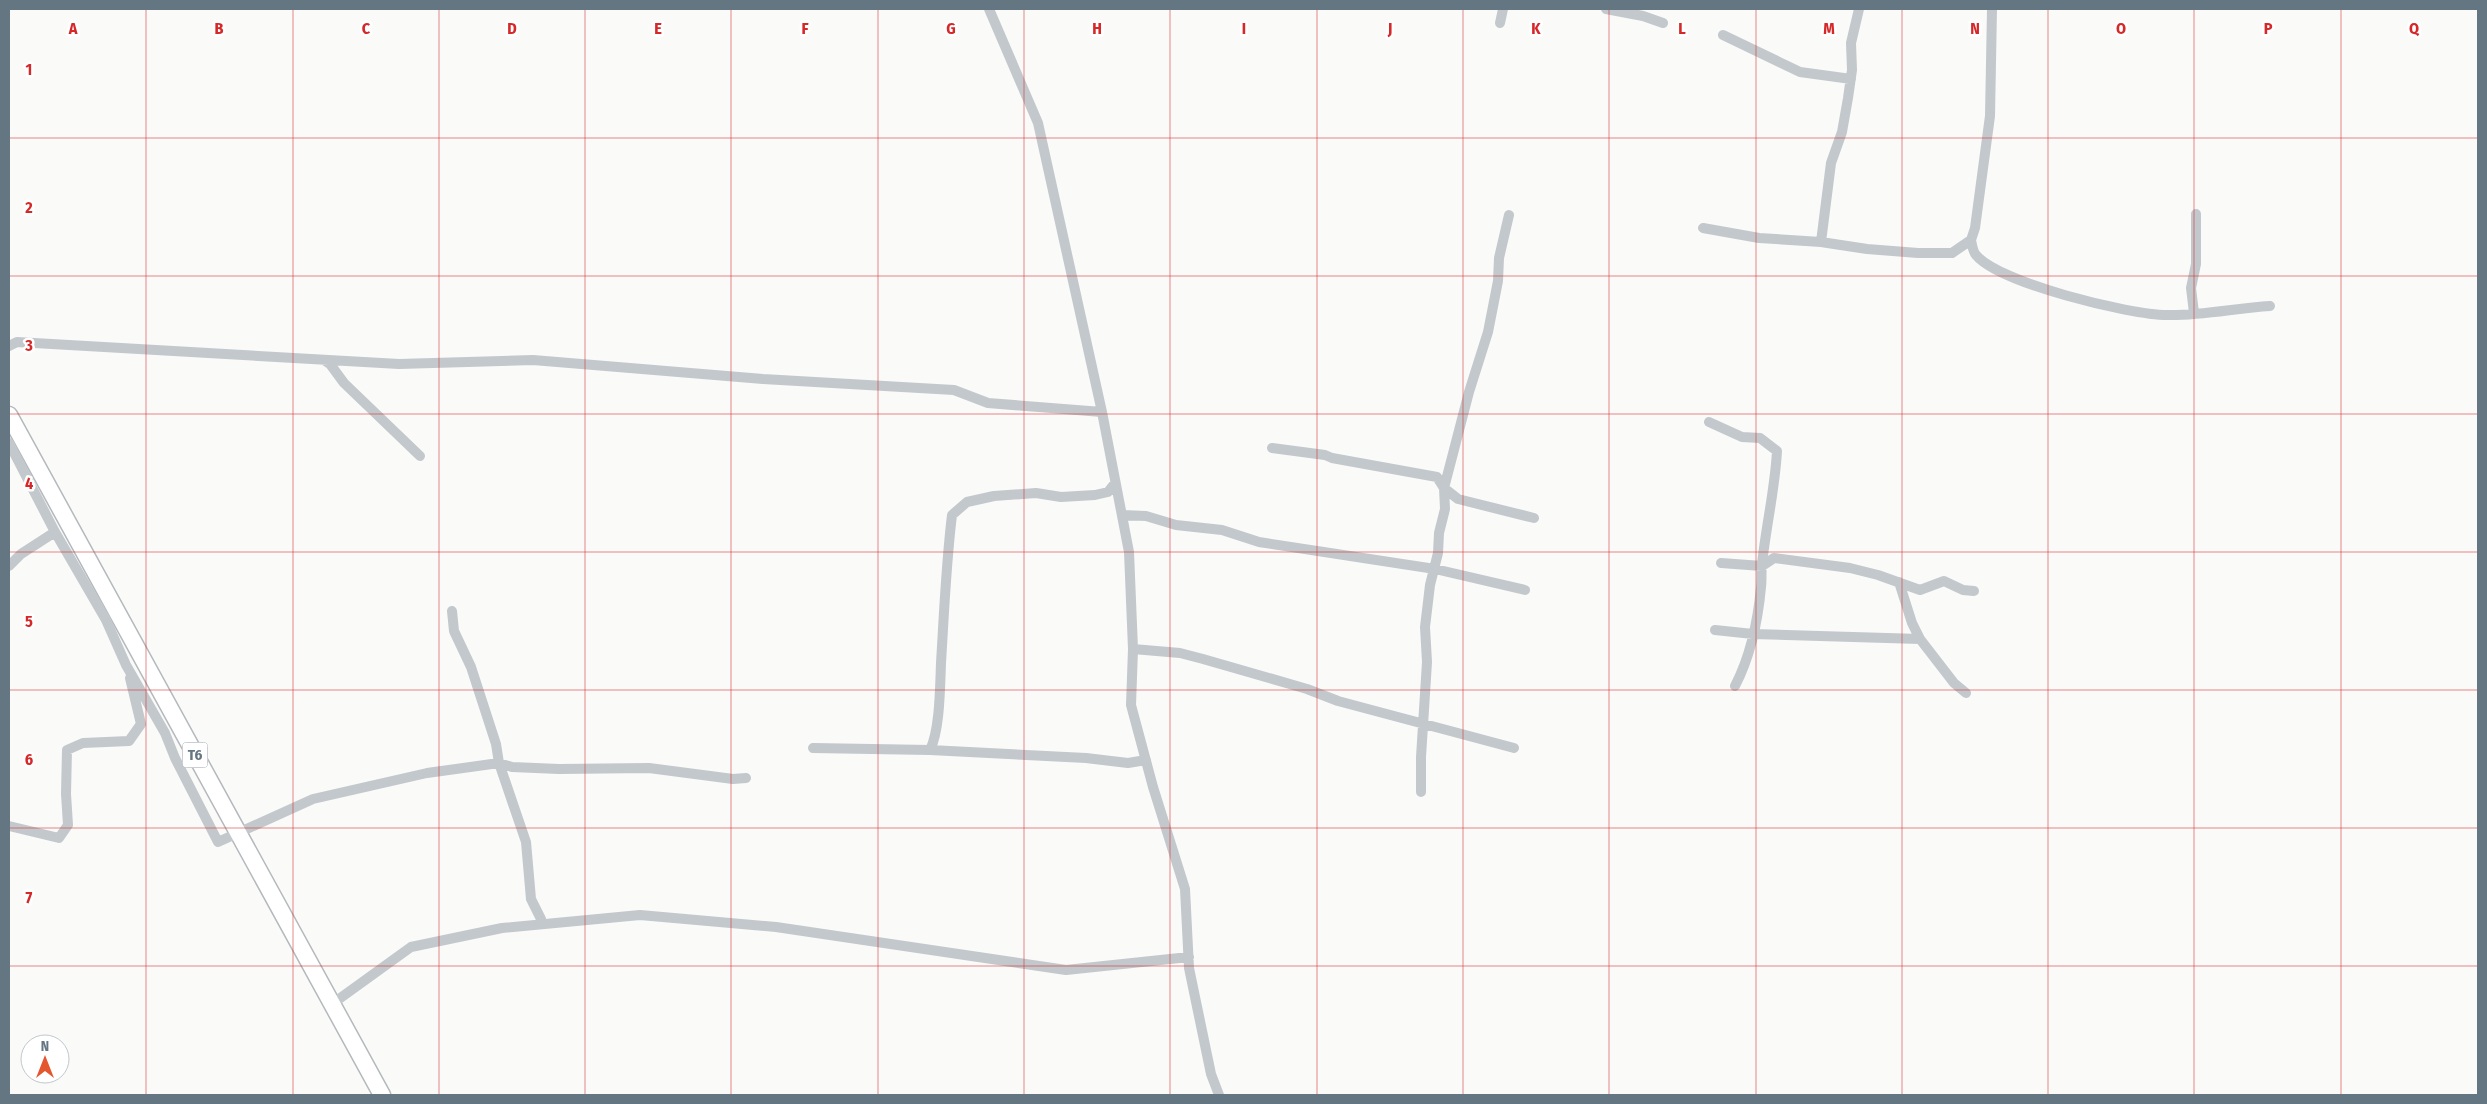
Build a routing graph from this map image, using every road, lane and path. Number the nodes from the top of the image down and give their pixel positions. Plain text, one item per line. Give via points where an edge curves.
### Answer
1 (989, 9) edge
2 (1503, 9) edge
3 (1606, 9) edge
4 (1859, 9) edge
5 (1992, 9) edge
6 (1500, 23) dead end
7 (1663, 24) dead end
8 (1724, 35) dead end
9 (1851, 79) junction
10 (2196, 214) dead end
11 (1509, 216) dead end
12 (1703, 228) dead end
13 (1971, 240) junction
14 (1821, 242) junction
15 (2270, 306) dead end
16 (2194, 314) junction
17 (9, 346) edge
18 (324, 360) junction
19 (1102, 412) junction
20 (9, 415) edge
21 (1710, 422) dead end
22 (9, 443) edge
23 (1272, 448) dead end
24 (420, 456) dead end
25 (1115, 483) junction
26 (1444, 488) junction
27 (1122, 515) junction
28 (1534, 518) dead end
29 (55, 532) junction
30 (1721, 563) dead end
31 (9, 566) edge
32 (1762, 566) junction
33 (1435, 569) junction
34 (1899, 582) junction
35 (1525, 590) dead end
36 (1974, 591) dead end
37 (452, 611) dead end
38 (1715, 630) dead end
39 (1753, 634) junction
40 (1920, 639) junction
41 (1134, 649) junction
42 (126, 665) junction
43 (1734, 686) dead end
44 (1966, 693) dead end
45 (1423, 722) junction
46 (813, 748) dead end
47 (1514, 748) dead end
48 (930, 750) junction
49 (1146, 760) junction
50 (499, 763) junction
51 (746, 778) dead end
52 (1421, 792) dead end
53 (9, 826) edge
54 (238, 833) junction
55 (541, 920) dead end
56 (1188, 957) junction
57 (332, 1004) junction
58 (382, 1095) edge
59 (1219, 1095) edge

1 - 19 street via 1038,123
2 - 6 street
3 - 7 street via 1643,16
4 - 9 street via 1851,43
5 - 13 street via 1990,116 1976,228
8 - 9 street via 1800,72
9 - 14 street via 1842,132 1831,163
10 - 16 street via 2196,264 2191,288
11 - 26 street via 1488,332 1466,400
12 - 14 street via 1759,238
13 - 14 street via 1952,253 1867,249
13 - 16 street via 1976,255 2005,275 2091,303 2137,313
15 - 16 street
17 - 18 street via 17,342
18 - 19 street via 399,364 533,360 763,379 954,390 988,403
18 - 24 street
19 - 25 street
20 - 54 highway, T6
21 - 32 street via 1742,437 1760,438 1777,451 1772,511
22 - 29 street
23 - 26 street via 1437,477
25 - 27 street
25 - 48 street via 1108,492 1095,495 1061,497 1036,493 994,496 968,502 952,515 940,694
26 - 28 street via 1458,499
26 - 33 street via 1445,509
27 - 33 street via 1146,516 1176,525 1222,530 1259,542
27 - 41 street via 1129,552
29 - 31 street via 21,554
29 - 42 street via 106,620
30 - 32 street
32 - 34 street via 1774,558 1850,568
32 - 39 street
33 - 35 street
33 - 45 street via 1425,627 1428,662
34 - 36 street via 1920,590 1944,581 1963,590
34 - 40 street
37 - 50 street via 454,632 471,667
38 - 39 street
39 - 40 street
39 - 43 street via 1742,672
40 - 44 street via 1954,683
41 - 45 street via 1180,653 1338,701
41 - 49 street via 1131,705
42 - 53 street via 141,724 129,741 83,743 67,750 68,825 59,838
42 - 54 street via 165,733 218,842
45 - 47 street
45 - 52 street
46 - 48 street
48 - 49 street via 1086,758 1128,764
49 - 56 street via 1185,889
50 - 51 street via 512,768 649,768
50 - 54 street via 427,773 313,799
50 - 55 street via 526,842 531,899
54 - 57 highway, T6
56 - 57 street via 1066,970 776,927 640,915 502,928 411,947
56 - 59 street via 1211,1074
57 - 58 highway, T6

